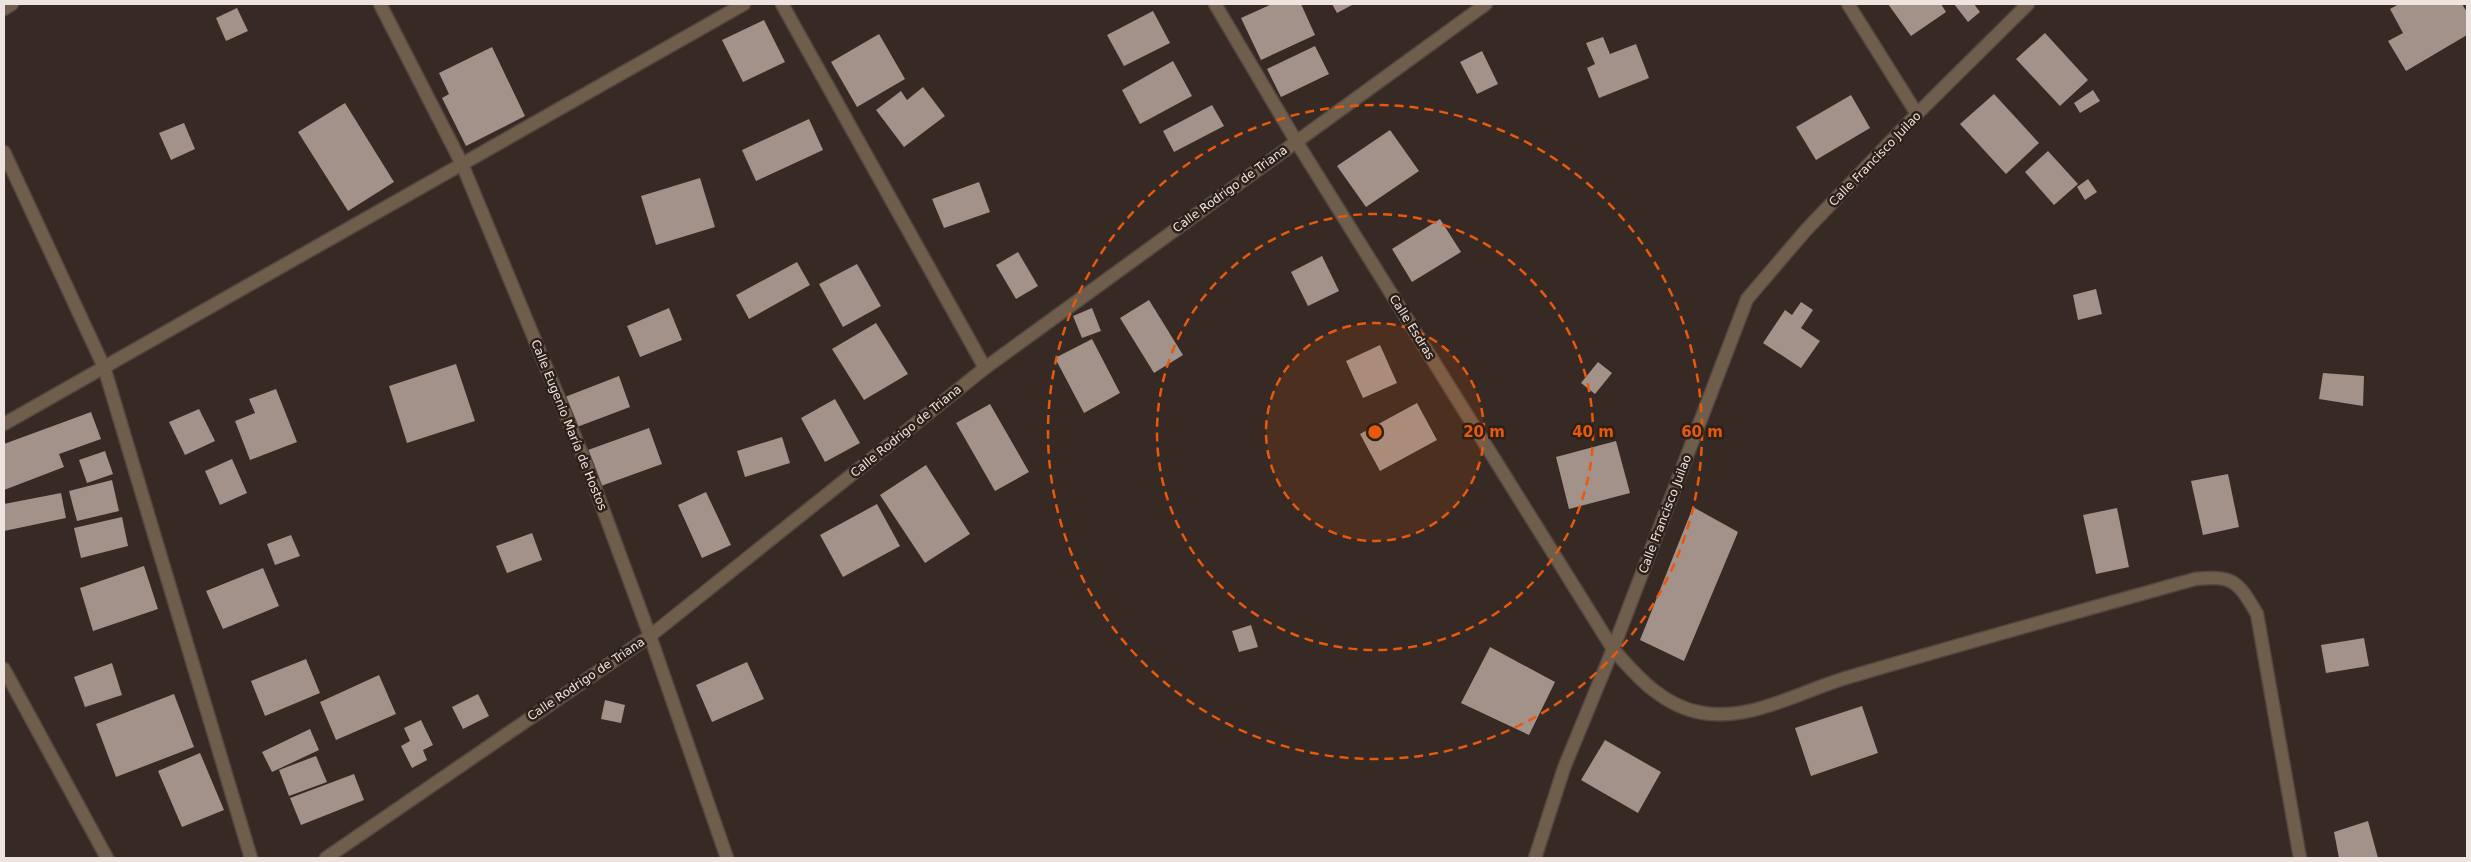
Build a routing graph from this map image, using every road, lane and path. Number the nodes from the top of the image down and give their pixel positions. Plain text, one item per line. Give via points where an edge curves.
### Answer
1 (12, 4) edge
2 (380, 4) edge
3 (744, 4) edge
4 (782, 4) edge
5 (1215, 4) edge
6 (1486, 4) edge
7 (1848, 4) edge
8 (2028, 4) edge
9 (4, 9) edge
10 (1917, 114) junction
11 (1296, 140) junction
12 (4, 152) edge
13 (462, 164) junction
14 (104, 367) junction
15 (985, 368) junction
16 (4, 424) edge
17 (650, 636) junction
18 (1613, 649) junction
19 (4, 669) edge
20 (107, 858) edge
21 (252, 858) edge
22 (326, 858) edge
23 (728, 858) edge
24 (1535, 858) edge
25 (2300, 858) edge

1 - 9 street
2 - 13 street, Calle Eugenio María de Hostos
3 - 13 street
4 - 15 street
5 - 11 street, Calle Esdras
6 - 11 street, Calle Rodrigo de Triana
7 - 10 street
8 - 10 street, Calle Francisco Juilao
10 - 18 street, Calle Francisco Juilao via 1806,230 1747,299
11 - 15 street, Calle Rodrigo de Triana
11 - 18 street, Calle Esdras
12 - 14 street
13 - 14 street
13 - 17 street, Calle Eugenio María de Hostos via 587,466
14 - 16 street
14 - 21 street
15 - 17 street, Calle Rodrigo de Triana
17 - 22 street, Calle Rodrigo de Triana
17 - 23 street, Calle Eugenio María de Hostos
18 - 24 street, Calle Francisco Juilao via 1564,768
18 - 25 street, Calle Esdras via 1642,682 1670,702 1703,713 1737,713 1936,651 2195,579 2221,577 2236,584 2256,614
19 - 20 street

